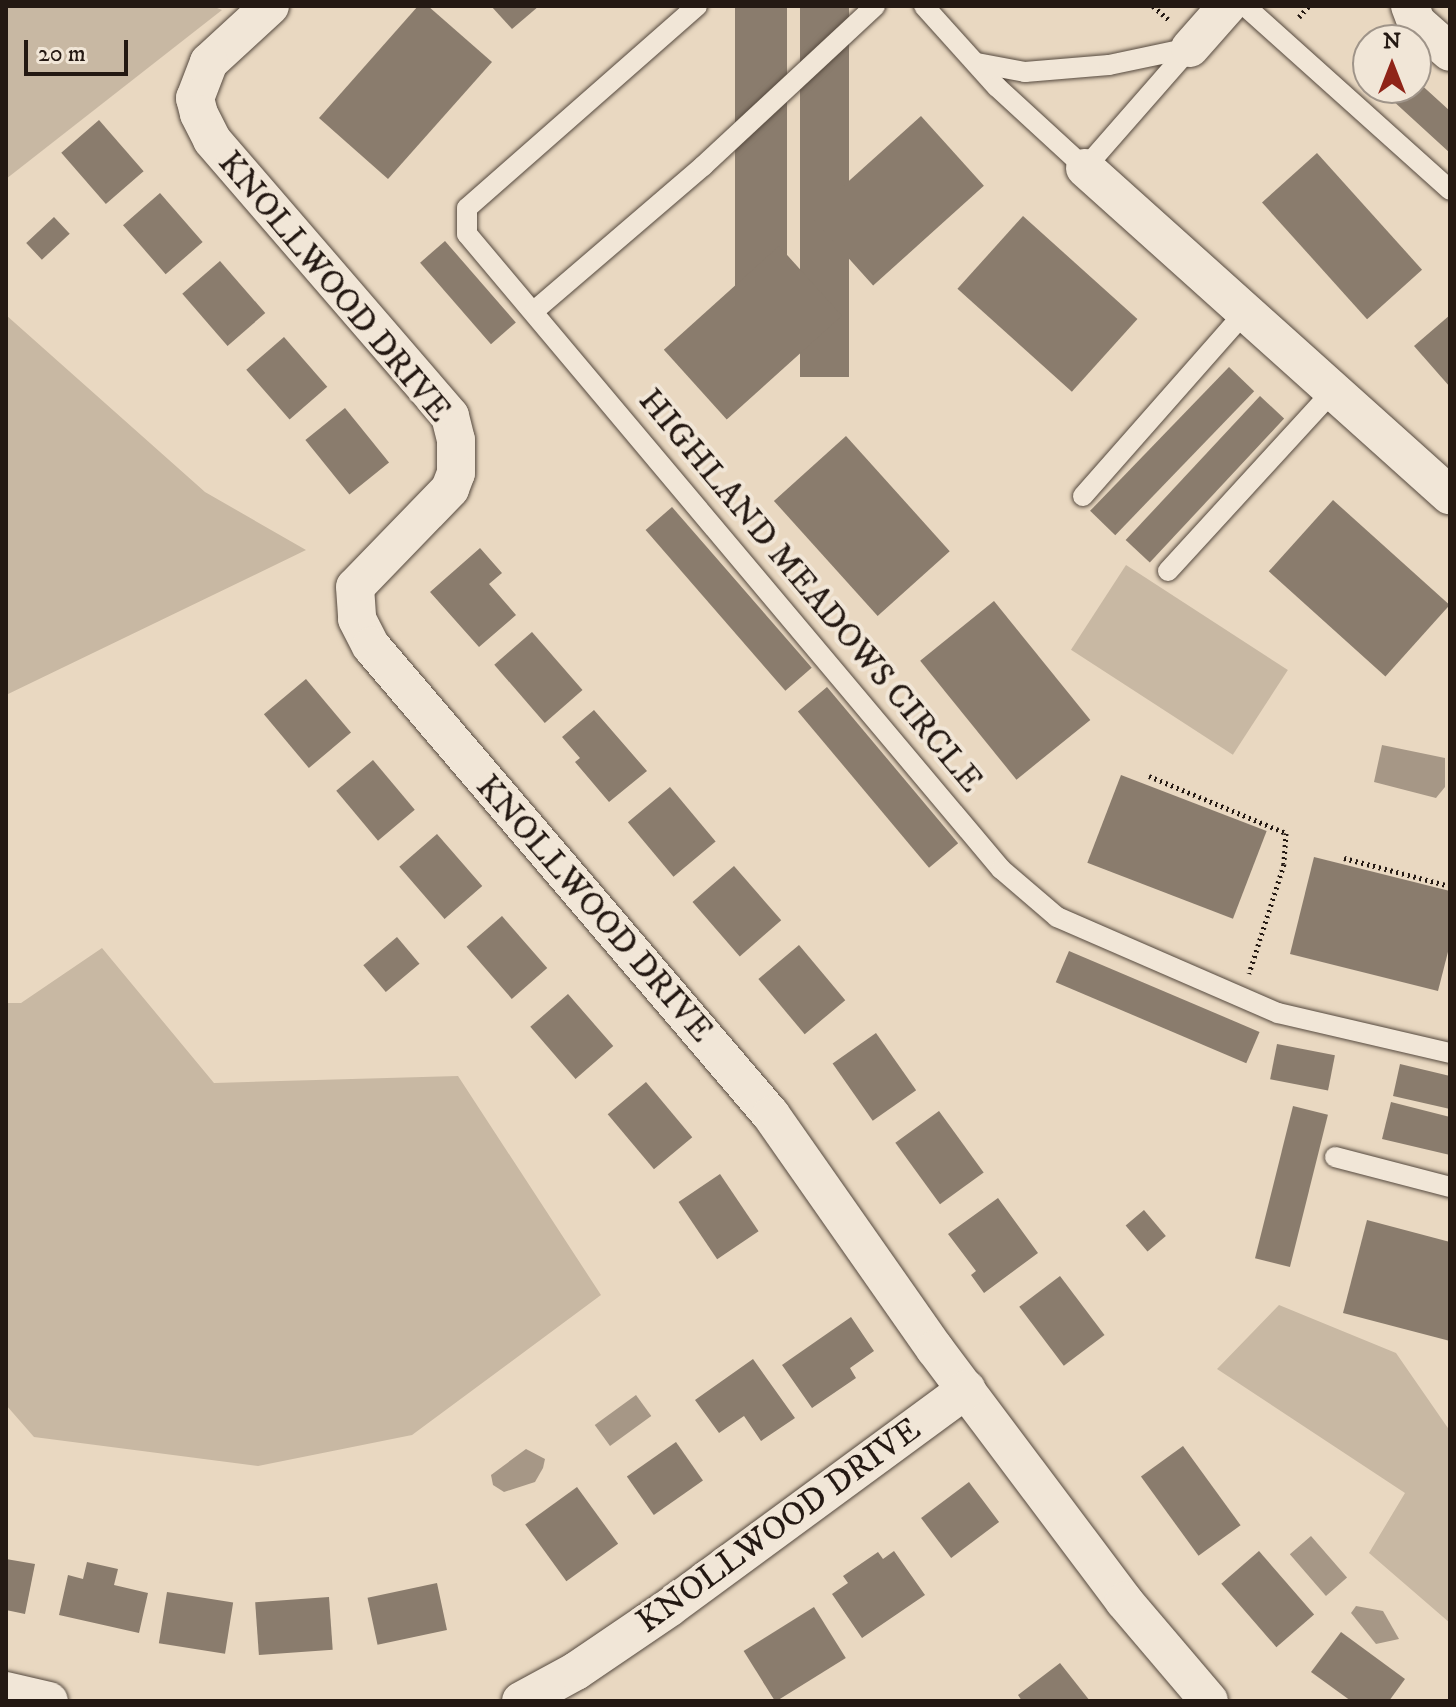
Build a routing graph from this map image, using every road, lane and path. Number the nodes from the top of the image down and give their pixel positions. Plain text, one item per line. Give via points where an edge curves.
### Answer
1 (270, 6) edge
2 (697, 6) edge
3 (875, 6) edge
4 (924, 6) edge
5 (1227, 6) edge
6 (1245, 6) edge
7 (1410, 6) edge
8 (1190, 48) junction
9 (1450, 52) edge
10 (977, 63) junction
11 (1085, 168) junction
12 (1450, 190) edge
13 (534, 311) junction
14 (1245, 312) junction
15 (1334, 390) junction
16 (1450, 495) edge
17 (1083, 496) dead end
18 (1168, 571) dead end
19 (1149, 776) dead end
20 (1344, 858) dead end
21 (1450, 886) edge
22 (1242, 998) junction
23 (1450, 1053) edge
24 (1335, 1157) dead end
25 (1450, 1187) edge
26 (967, 1389) junction
27 (6, 1691) edge
28 (49, 1701) edge
29 (523, 1701) edge
30 (1209, 1701) edge

1 - 26 street, KNOLLWOOD DRIVE via 209,62 195,98 199,114 212,140 450,416 456,440 456,473 450,489 361,579 354,595 357,619 391,672 771,1115
2 - 13 lane, HIGHLAND MEADOWS CIRCLE via 467,208 467,234
3 - 13 lane via 703,166
4 - 10 lane
5 - 8 street
6 - 12 lane
7 - 9 street via 1416,22
8 - 10 lane via 1109,65 1025,72
8 - 11 lane
10 - 11 lane
11 - 14 street
13 - 22 lane, HIGHLAND MEADOWS CIRCLE via 1001,869 1057,917
14 - 15 street
14 - 17 lane
15 - 16 street
15 - 18 lane
19 - 22 path via 1286,833 1284,864
20 - 21 path
22 - 23 lane, HIGHLAND MEADOWS CIRCLE via 1278,1013
24 - 25 lane
26 - 29 street, KNOLLWOOD DRIVE via 670,1607
26 - 30 street via 1124,1601
27 - 28 street

